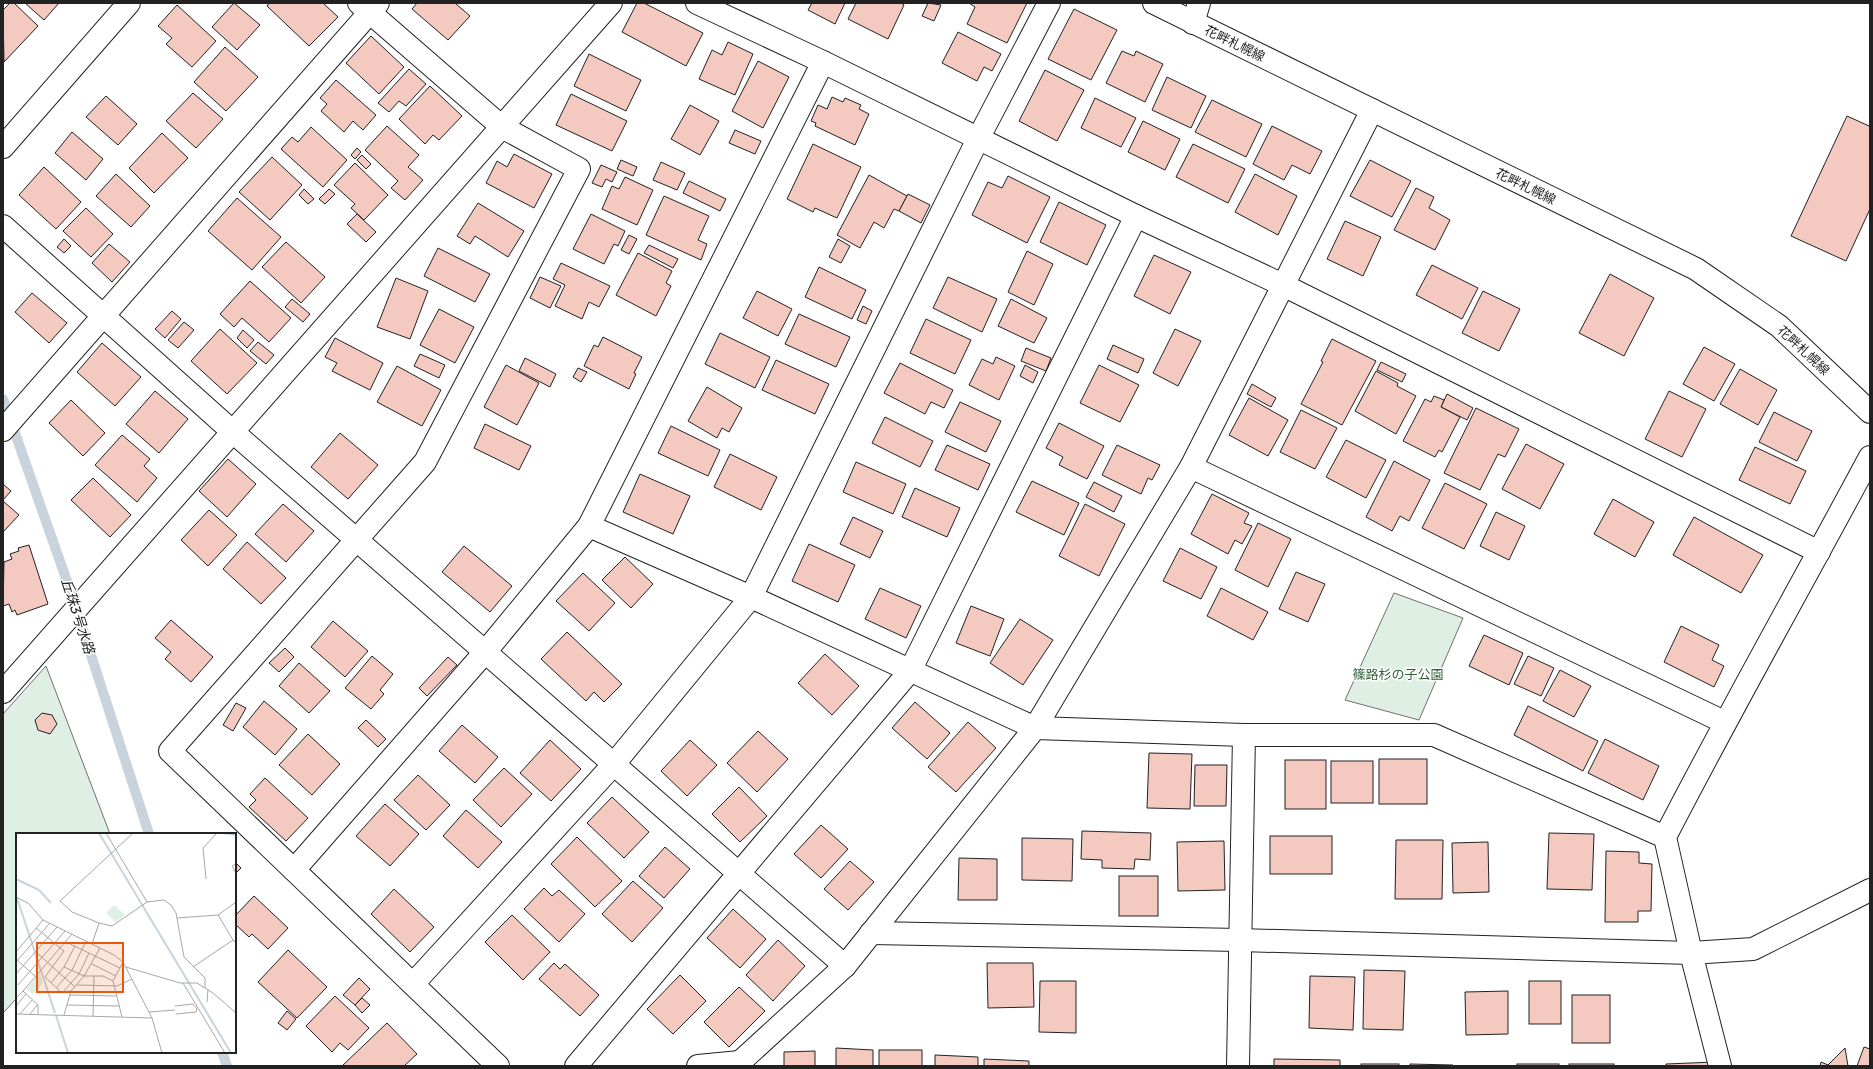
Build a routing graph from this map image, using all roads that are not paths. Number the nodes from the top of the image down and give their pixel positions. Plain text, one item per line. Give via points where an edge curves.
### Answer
1 (129, 3) edge
2 (611, 3) edge
3 (697, 3) edge
4 (1049, 3) edge
5 (1154, 3) edge
6 (369, 6) edge
7 (1196, 13) edge
8 (823, 62) junction
9 (1372, 110) junction
10 (502, 127) junction
11 (978, 139) junction
12 (3, 147) edge
13 (1136, 216) junction
14 (3, 226) edge
15 (1283, 285) junction
16 (103, 316) junction
17 (1870, 412) edge
18 (3, 430) edge
19 (233, 432) junction
20 (1870, 457) edge
21 (1191, 467) junction
22 (589, 526) junction
23 (358, 539) junction
24 (1819, 552) junction
25 (751, 597) junction
26 (486, 651) junction
27 (910, 671) junction
28 (3, 692) edge
29 (1724, 722) junction
30 (1035, 728) junction
31 (1244, 735) junction
32 (614, 764) junction
33 (1664, 837) junction
34 (294, 870) junction
35 (740, 874) junction
36 (1870, 890) edge
37 (871, 933) junction
38 (1240, 940) junction
39 (1691, 953) junction
40 (844, 966) junction
41 (413, 984) junction
42 (740, 1064) edge
43 (498, 1066) edge
44 (576, 1066) edge
45 (698, 1066) edge
46 (1238, 1066) edge
47 (1720, 1066) edge

1 - 12 street
2 - 10 street
3 - 8 street
4 - 11 street
5 - 7 street, 花畔札幌線
6 - 10 street
6 - 16 street
7 - 9 street, 花畔札幌線
8 - 11 street
8 - 22 street
9 - 15 street
9 - 17 street, 花畔札幌線 via 1696,268 1779,326
10 - 19 street
10 - 23 street via 579,170 425,462
11 - 13 street
11 - 25 street
13 - 15 street
13 - 27 street
14 - 16 street
15 - 21 street
15 - 24 street
16 - 18 street
16 - 19 street
19 - 23 street
19 - 28 street
20 - 24 street
21 - 29 street
21 - 30 street
22 - 25 street
22 - 26 street
23 - 26 street
23 - 34 street via 170,751
24 - 29 street
25 - 27 street
25 - 32 street
26 - 32 street
26 - 34 street
27 - 30 street
27 - 35 street
29 - 33 street
30 - 31 street
30 - 37 street
31 - 33 street via 1434,735
31 - 38 street
32 - 35 street
32 - 41 street
33 - 39 street
34 - 41 street
35 - 40 street
35 - 44 street
36 - 39 street via 1753,949
37 - 38 street
37 - 40 street
38 - 39 street
38 - 46 street
39 - 47 street
40 - 42 street
41 - 43 street
42 - 45 street

